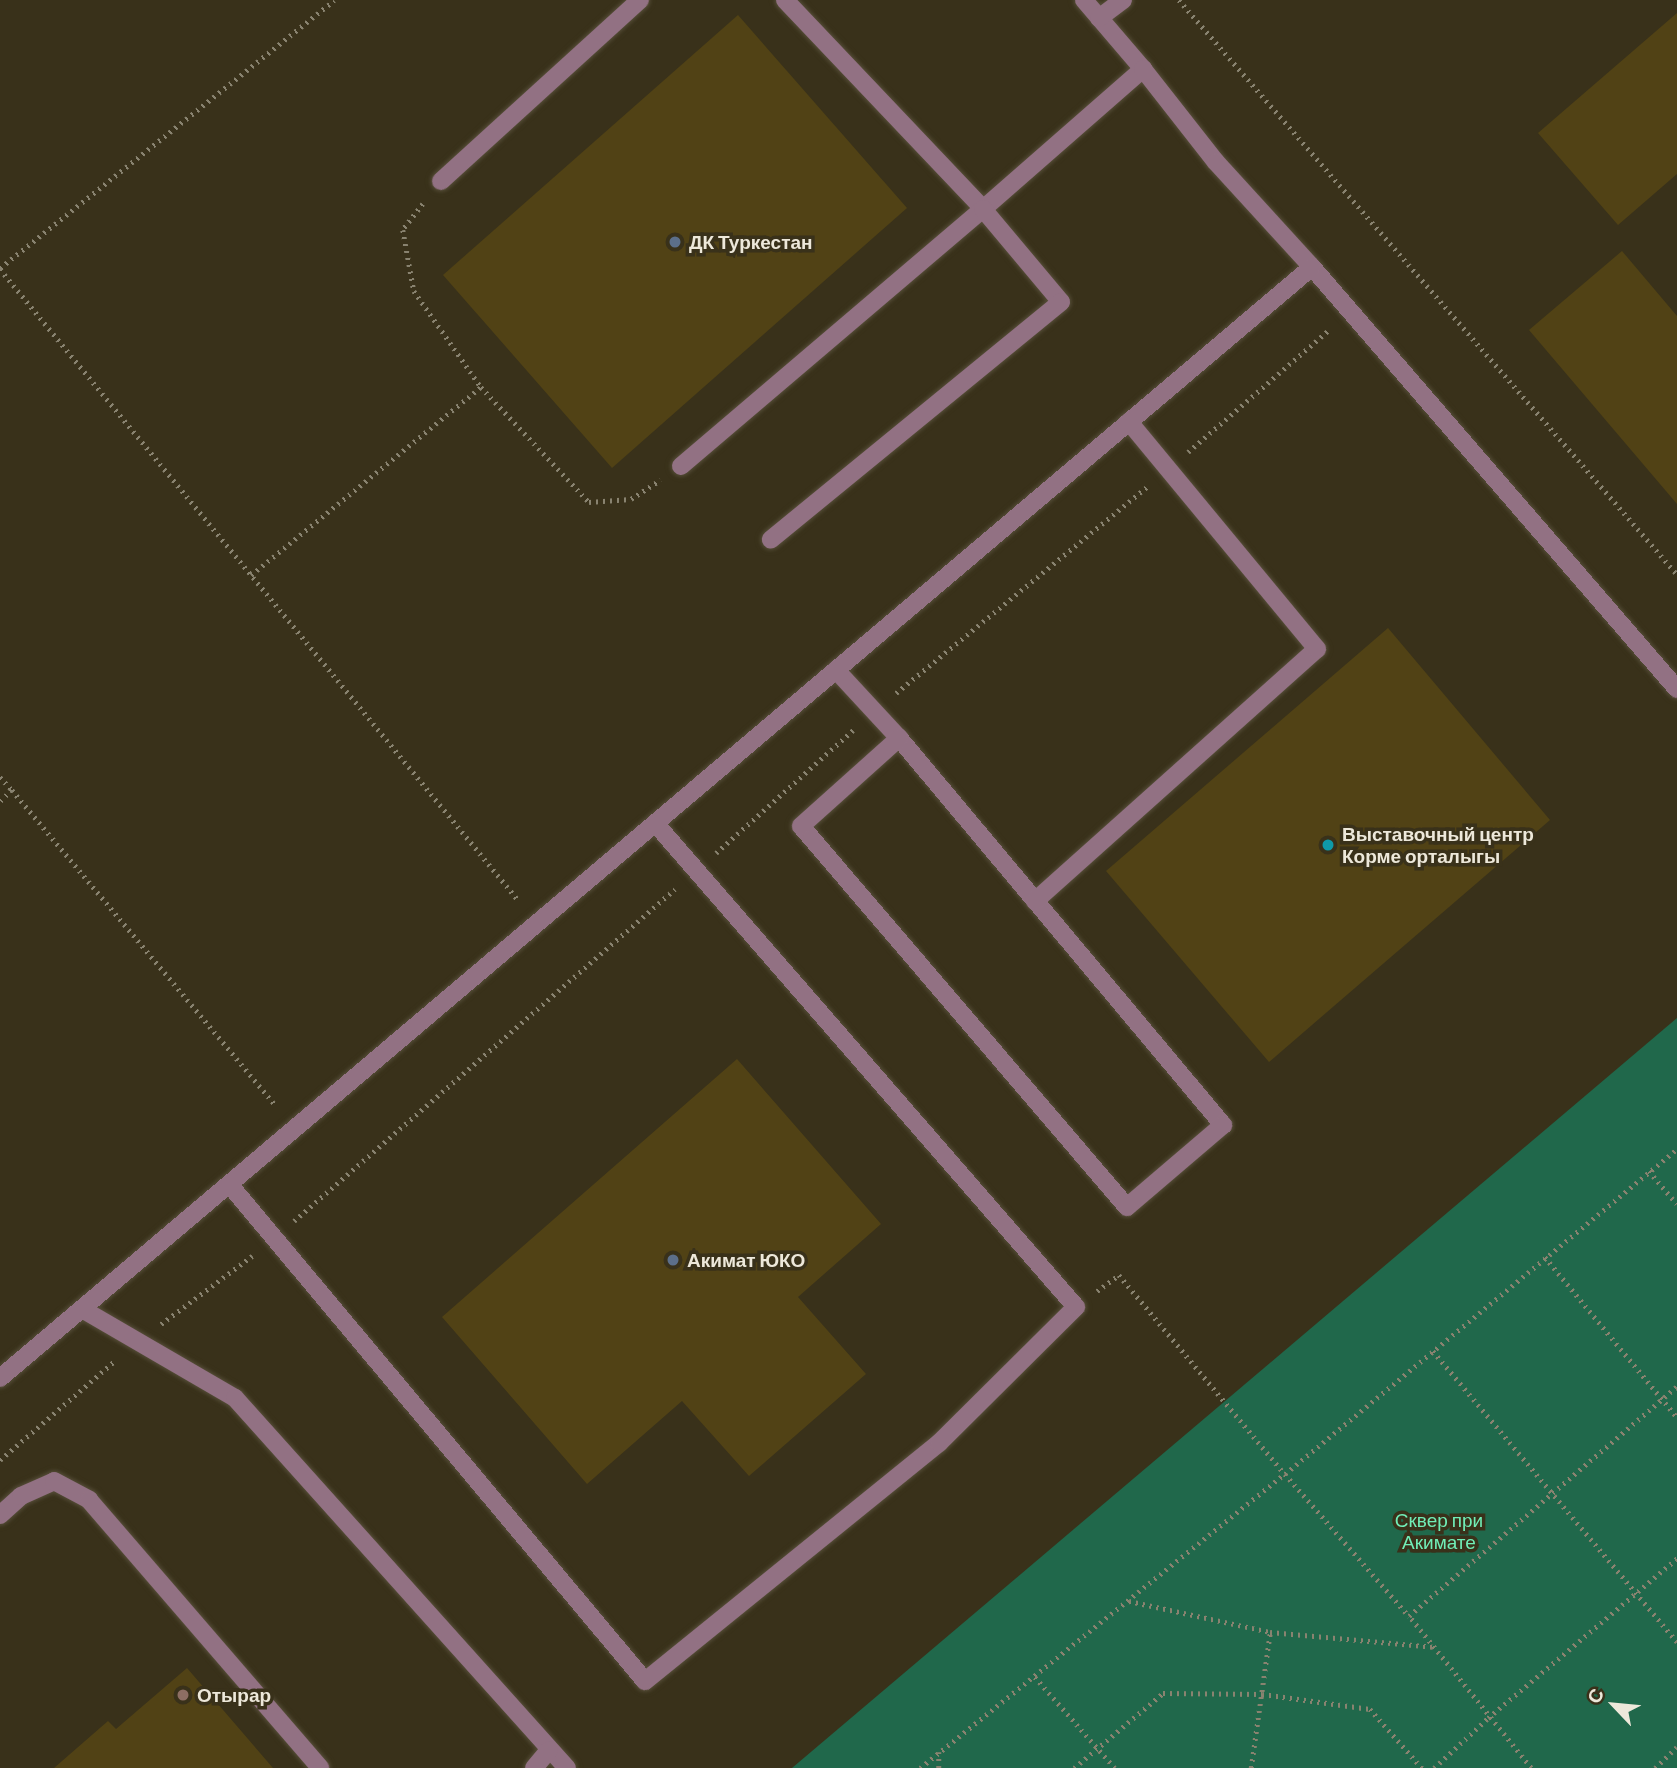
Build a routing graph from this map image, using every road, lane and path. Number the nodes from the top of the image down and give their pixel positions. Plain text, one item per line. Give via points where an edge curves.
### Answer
1 (334, 0) edge
2 (640, 0) edge
3 (785, 0) edge
4 (1084, 0) edge
5 (1122, 0) edge
6 (1179, 0) edge
7 (1099, 18) junction
8 (1143, 69) junction
9 (441, 181) joint
10 (983, 209) junction
11 (1312, 267) junction
12 (0, 269) edge
13 (481, 387) junction
14 (1129, 422) junction
15 (681, 466) joint
16 (771, 539) dead end
17 (1677, 574) edge
18 (251, 575) junction
19 (836, 670) junction
20 (1677, 689) edge
21 (900, 738) junction
22 (0, 777) edge
23 (12, 790) junction
24 (0, 802) edge
25 (656, 823) junction
26 (1035, 901) junction
27 (537, 923) junction
28 (295, 1129) junction
29 (1677, 1149) edge
30 (1648, 1171) junction
31 (229, 1184) junction
32 (1677, 1204) edge
33 (1545, 1257) junction
34 (1076, 1307) junction
35 (82, 1309) junction
36 (1433, 1351) junction
37 (0, 1378) edge
38 (1677, 1386) edge
39 (1661, 1399) junction
40 (1677, 1417) edge
41 (1285, 1474) junction
42 (1552, 1491) junction
43 (0, 1516) edge
44 (1677, 1558) edge
45 (1636, 1595) junction
46 (1128, 1601) junction
47 (1409, 1616) junction
48 (1270, 1632) junction
49 (1677, 1642) edge
50 (1435, 1648) junction
51 (1035, 1677) junction
52 (1262, 1694) junction
53 (1488, 1718) junction
54 (1096, 1746) junction
55 (1677, 1747) edge
56 (549, 1751) junction
57 (939, 1752) junction
58 (320, 1768) edge
59 (534, 1768) edge
60 (567, 1768) edge
61 (920, 1768) edge
62 (939, 1768) edge
63 (1074, 1768) edge
64 (1115, 1768) edge
65 (1251, 1768) edge
66 (1422, 1768) edge
67 (1434, 1768) edge
68 (1531, 1768) edge
69 (1655, 1768) edge

1 - 12 path
2 - 9 street
3 - 10 street
4 - 7 street
5 - 7 street
6 - 17 path
7 - 8 street
8 - 10 street
8 - 11 street via 1216,162
9 - 13 path via 403,230 414,291
10 - 15 street
10 - 16 street via 1061,302
11 - 14 street
11 - 20 street
12 - 18 path
13 - 15 path via 589,502 631,499
13 - 18 path
14 - 19 street
14 - 26 street via 1317,649
18 - 27 path
19 - 21 street
19 - 25 street
21 - 26 street
21 - 26 street via 801,826 1127,1207 1223,1125
22 - 23 path
23 - 24 path
23 - 28 path
25 - 27 street
25 - 34 street
27 - 28 street
28 - 31 street
29 - 30 path
30 - 32 path
30 - 33 path
31 - 34 street via 645,1681 939,1443
31 - 35 street
33 - 36 path
33 - 39 path
34 - 41 path via 1119,1275
35 - 37 street
35 - 56 street via 235,1398
36 - 41 path
36 - 42 path
38 - 39 path
39 - 40 path
39 - 42 path
41 - 46 path
41 - 47 path
42 - 45 path
42 - 47 path
43 - 58 street via 22,1496 54,1481 89,1500
44 - 45 path
45 - 49 path
45 - 53 path
46 - 48 path
46 - 51 path
47 - 50 path
48 - 50 path
48 - 52 path
50 - 53 path
51 - 54 path
51 - 57 path
52 - 54 path via 1163,1693
52 - 65 path
52 - 66 path via 1370,1709
53 - 67 path
53 - 68 path
54 - 63 path
54 - 64 path
55 - 69 path
56 - 59 street
56 - 60 street
57 - 61 path
57 - 62 path

